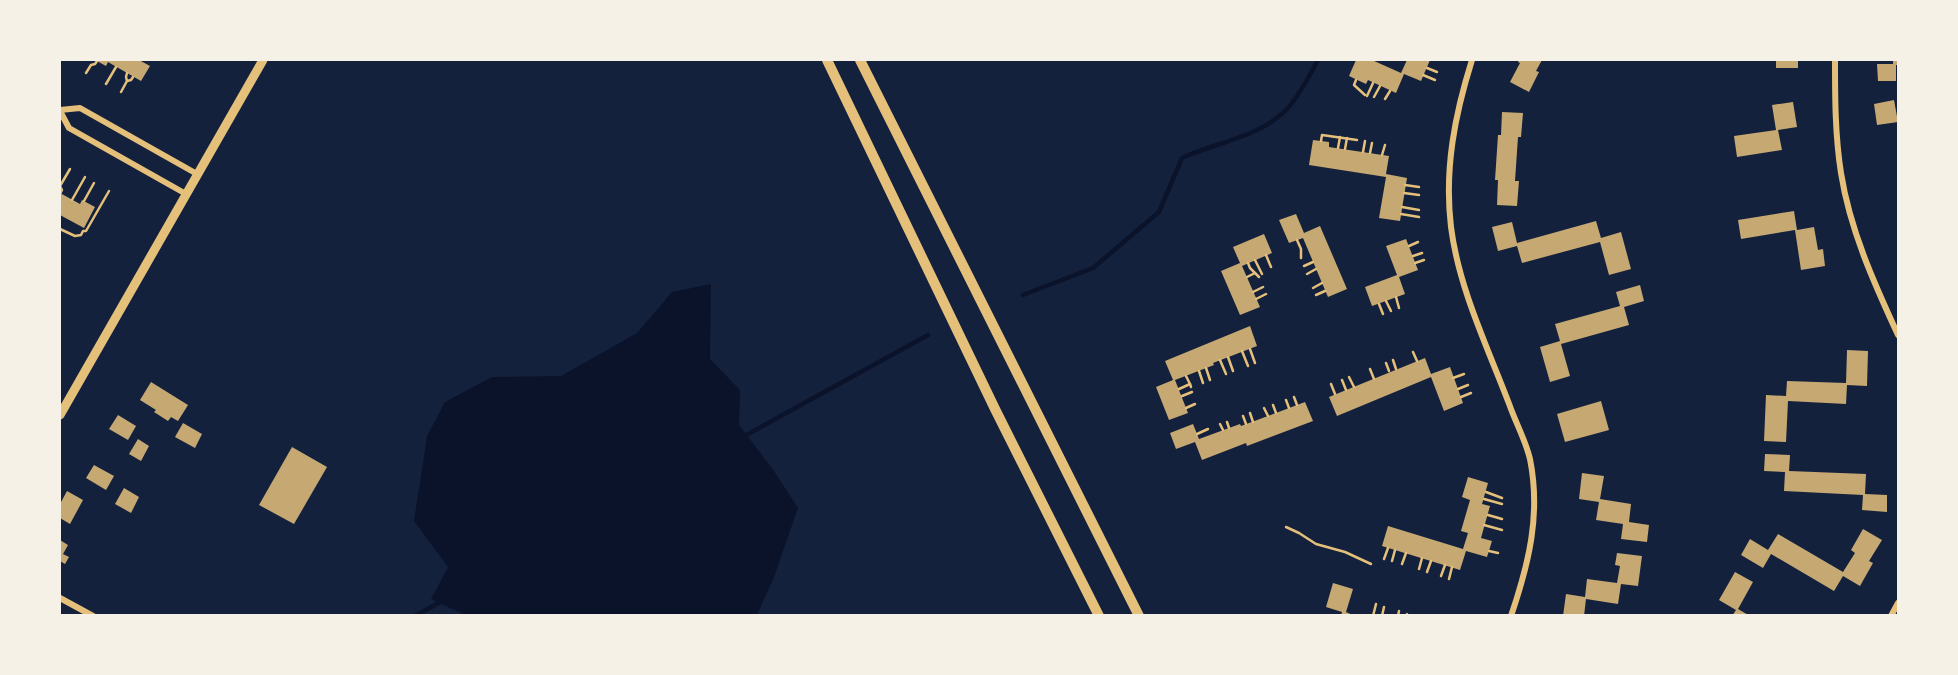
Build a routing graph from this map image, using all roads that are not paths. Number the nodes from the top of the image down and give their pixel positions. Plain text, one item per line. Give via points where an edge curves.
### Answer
1 (263, 60) edge
2 (827, 60) edge
3 (860, 60) edge
4 (1472, 60) edge
5 (1835, 60) edge
6 (60, 110) edge
7 (197, 174) junction
8 (186, 194) junction
9 (1899, 335) edge
10 (60, 415) edge
11 (60, 598) edge
12 (1899, 603) edge
13 (93, 615) edge
14 (1099, 615) edge
15 (1139, 615) edge
16 (1511, 615) edge
17 (1891, 615) edge

1 - 7 main road
2 - 14 highway
3 - 15 highway
4 - 16 street via 1449,161 1451,227 1474,313 1530,458 1531,550
5 - 9 street via 1843,185 1863,257
6 - 7 street via 80,108
6 - 8 street via 69,128
7 - 8 main road
8 - 10 main road
11 - 13 street
12 - 17 street

